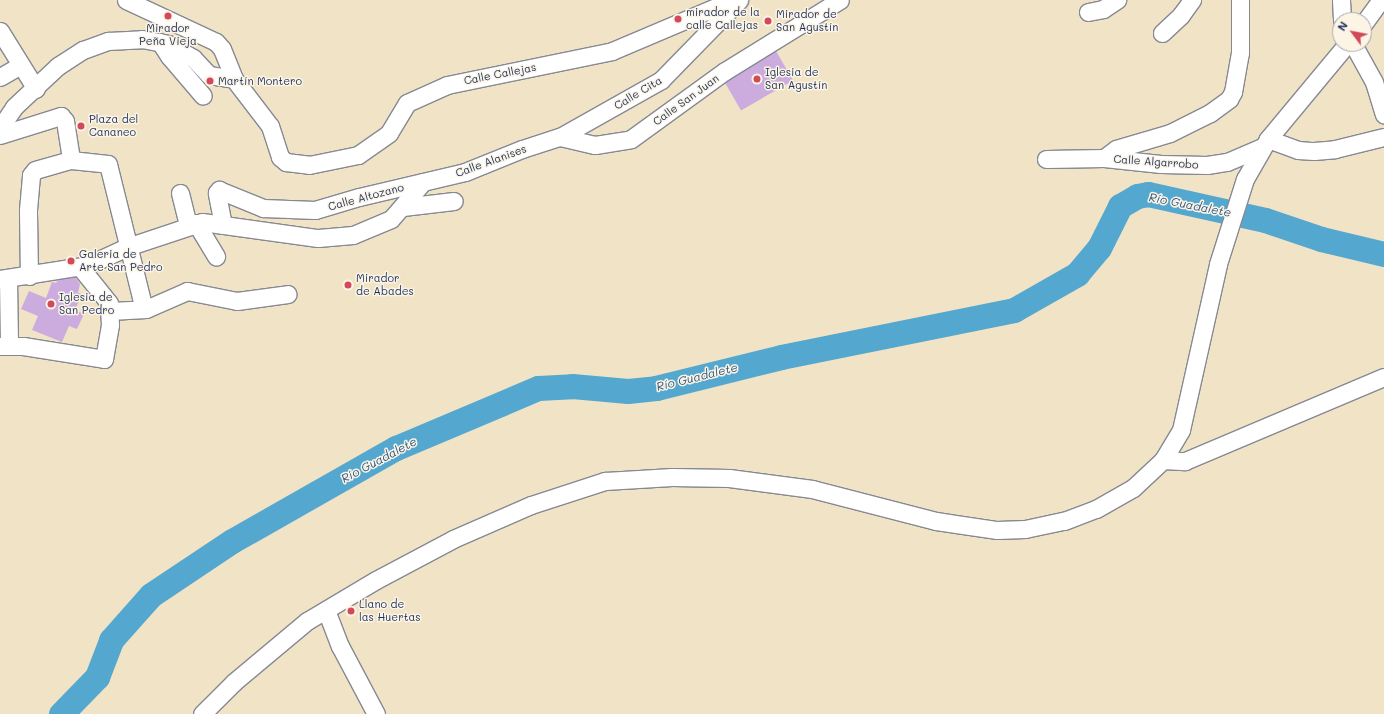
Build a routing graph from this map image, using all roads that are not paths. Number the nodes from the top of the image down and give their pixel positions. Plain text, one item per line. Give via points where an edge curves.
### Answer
1 (126, 0) edge
2 (732, 0) edge
3 (739, 0) edge
4 (840, 0) edge
5 (1117, 0) edge
6 (1192, 0) edge
7 (1240, 0) edge
8 (1341, 0) edge
9 (1381, 0) edge
10 (1088, 12) dead end
11 (1342, 12) edge
12 (1372, 13) edge
13 (0, 31) edge
14 (1162, 33) dead end
15 (160, 42) junction
16 (1339, 52) edge
17 (1357, 52) edge
18 (21, 66) junction
19 (0, 77) edge
20 (234, 79) junction
21 (36, 89) junction
22 (203, 96) dead end
23 (1384, 115) edge
24 (0, 128) edge
25 (0, 135) edge
26 (1384, 137) edge
27 (560, 138) junction
28 (1265, 143) junction
29 (1104, 158) junction
30 (1046, 159) dead end
31 (71, 160) junction
32 (423, 182) junction
33 (180, 193) dead end
34 (454, 201) dead end
35 (403, 207) junction
36 (192, 224) junction
37 (224, 224) junction
38 (127, 247) junction
39 (216, 256) dead end
40 (80, 267) junction
41 (29, 276) junction
42 (4, 279) edge
43 (288, 294) dead end
44 (144, 309) junction
45 (110, 311) junction
46 (5, 345) edge
47 (1384, 377) edge
48 (1163, 460) junction
49 (326, 610) junction
50 (202, 714) edge
51 (376, 714) edge

1 - 20 street via 216,42 222,49
2 - 20 street, Calle Callejas via 612,51 572,61 468,79 414,98 404,106 389,133 358,155 313,165 286,162 278,155 270,126
3 - 27 street, Calle Cita via 661,80
4 - 27 street, Calle San Juan via 726,72 631,139 595,145
5 - 10 street via 1103,9
6 - 14 street
7 - 29 street via 1240,53 1233,92 1229,99 1210,113 1170,133 1116,149
8 - 11 street
9 - 12 street
13 - 18 street
15 - 20 street via 180,49 209,75
15 - 21 street via 127,39 90,47 58,66
15 - 22 street
16 - 28 street, Calle Algarrobo
17 - 23 street via 1374,82
18 - 19 street
18 - 21 street
21 - 24 street via 14,107
25 - 31 street via 61,116 65,121
26 - 28 street via 1335,149 1314,151
27 - 32 street, Calle Alanises via 522,149 465,172
28 - 29 street, Calle Algarrobo via 1234,160 1207,165 1161,164
28 - 48 street, Calle Algarrobo via 1238,197 1228,228 1190,398 1181,430
29 - 30 street, Calle Algarrobo
31 - 38 street via 108,164
31 - 41 street via 35,170 31,175 28,210
32 - 35 street
32 - 37 street, Calle Altozano via 310,211 263,208 220,190 217,193
33 - 36 street
34 - 35 street
35 - 37 street via 390,219 374,228 335,238 278,233
36 - 37 street
36 - 38 street
36 - 39 street
38 - 40 street
38 - 44 street
40 - 41 street
40 - 45 street via 106,297
41 - 42 street
42 - 46 street
43 - 44 street via 237,301 187,291
44 - 45 street
45 - 46 street via 104,359
47 - 48 street via 1185,461
48 - 49 street, Calle Algarrobo via 1133,488 1096,510 1064,522 1026,529 997,530 936,521 812,489 729,478 672,477 605,481 531,505 453,539
49 - 50 street, Calle Algarrobo via 307,621 234,682
49 - 51 street via 340,646

